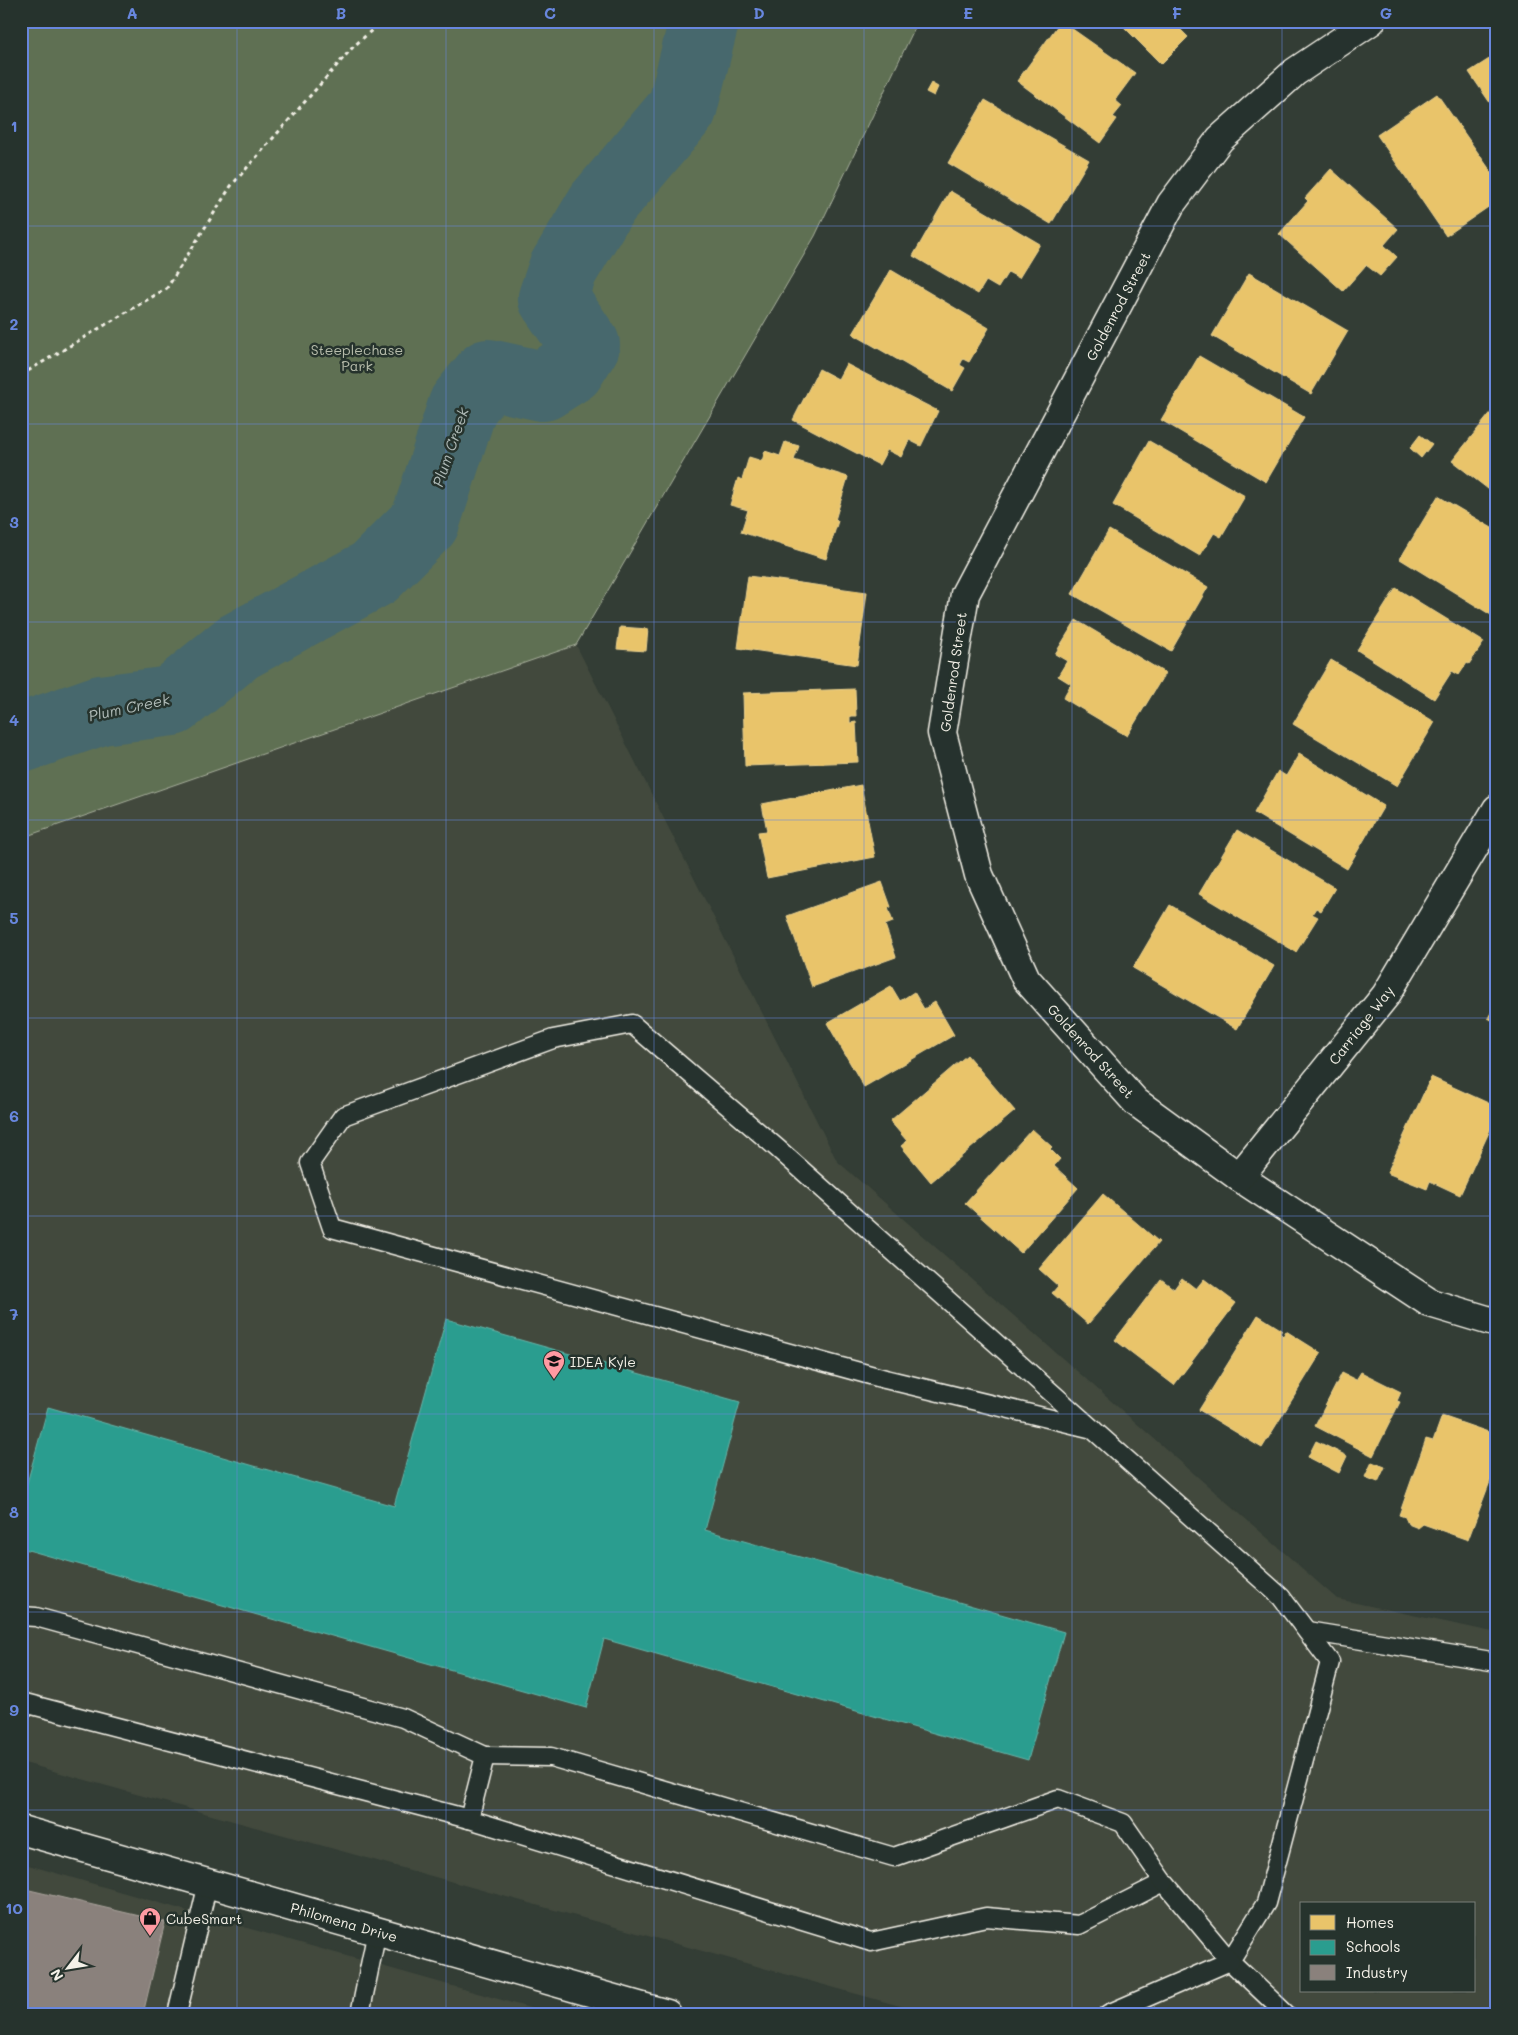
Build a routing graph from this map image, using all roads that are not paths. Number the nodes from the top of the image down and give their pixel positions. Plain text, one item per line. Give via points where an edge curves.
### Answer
1 (1371, 21) edge
2 (1497, 809) edge
3 (1239, 1177) junction
4 (1497, 1323) edge
5 (1093, 1429) junction
6 (21, 1616) edge
7 (1307, 1632) junction
8 (1497, 1662) edge
9 (21, 1702) edge
10 (485, 1756) junction
11 (469, 1819) junction
12 (21, 1830) edge
13 (1164, 1882) junction
14 (208, 1883) junction
15 (377, 1931) junction
16 (1230, 1961) junction
17 (177, 2014) edge
18 (360, 2014) edge
19 (667, 2014) edge
20 (1108, 2014) edge
21 (1286, 2014) edge

1 - 3 street, Goldenrod Street via 1295,72 1220,139 1172,204 965,594 942,733 979,875 1026,979 1136,1102
2 - 3 street, Carriage Way via 1386,995
3 - 4 street, Goldenrod Street via 1430,1303
5 - 5 lane via 777,1148 632,1024 553,1039 343,1116 310,1163 332,1228 885,1379
5 - 7 lane via 1281,1596
6 - 10 lane via 36,1617 403,1718
7 - 8 lane
7 - 16 lane via 1330,1662 1266,1903
9 - 11 lane
10 - 11 lane
10 - 13 lane via 551,1756 894,1858 1058,1799 1123,1823
11 - 13 lane via 871,1942 986,1917 1079,1926
12 - 14 street, Philomena Drive
13 - 16 lane
14 - 15 street, Philomena Drive
14 - 17 lane
15 - 18 lane
15 - 19 street, Philomena Drive
16 - 20 lane
16 - 21 lane

